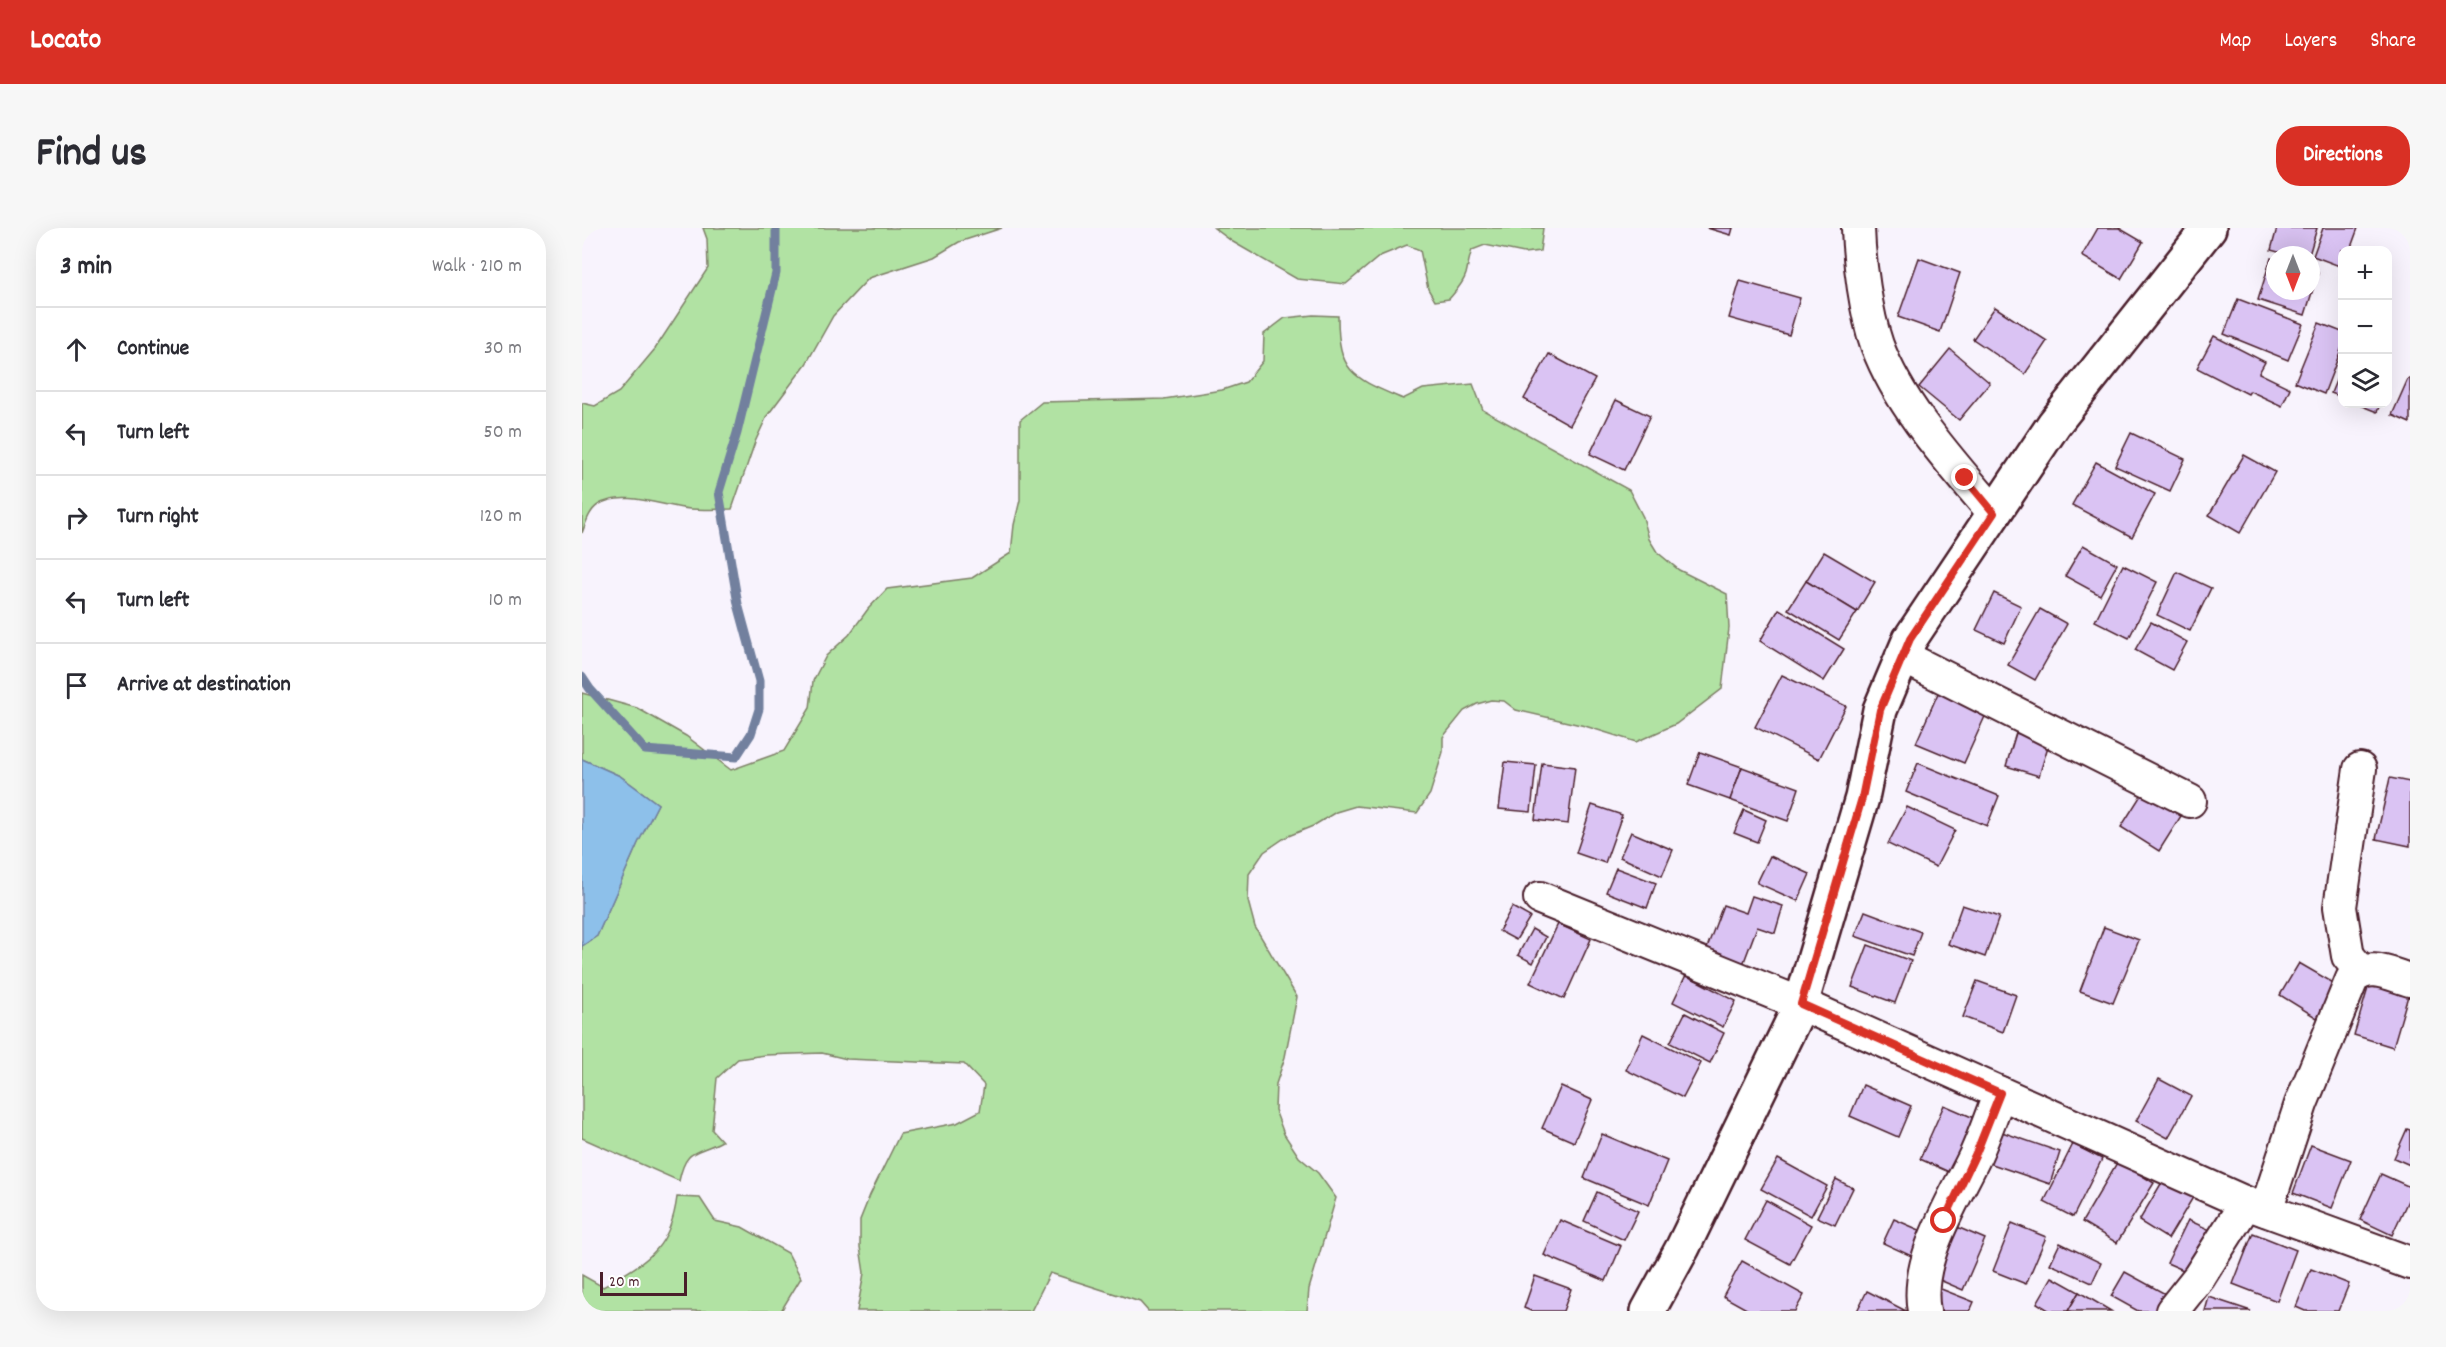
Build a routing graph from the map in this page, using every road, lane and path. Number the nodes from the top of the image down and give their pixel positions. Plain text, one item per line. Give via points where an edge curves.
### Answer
1 (1858, 228) edge
2 (2209, 228) edge
3 (1994, 513) junction
4 (1902, 656) junction
5 (2360, 769) dead end
6 (2190, 801) dead end
7 (1540, 898) dead end
8 (2360, 970) junction
9 (2410, 980) edge
10 (1801, 1004) junction
11 (2000, 1093) junction
12 (2256, 1206) junction
13 (2410, 1263) edge
14 (1648, 1311) edge
15 (1924, 1311) edge
16 (2172, 1311) edge

1 - 3 street via 1868,314 1877,346 1912,410
2 - 3 main road via 2054,424
3 - 4 main road
4 - 6 street
4 - 10 main road via 1880,710 1862,798
5 - 8 street via 2340,907 2348,956
7 - 10 street
8 - 9 street
8 - 12 street via 2352,979
10 - 11 street
10 - 14 main road
11 - 12 street
11 - 15 street via 1926,1264
12 - 13 street
12 - 16 street

